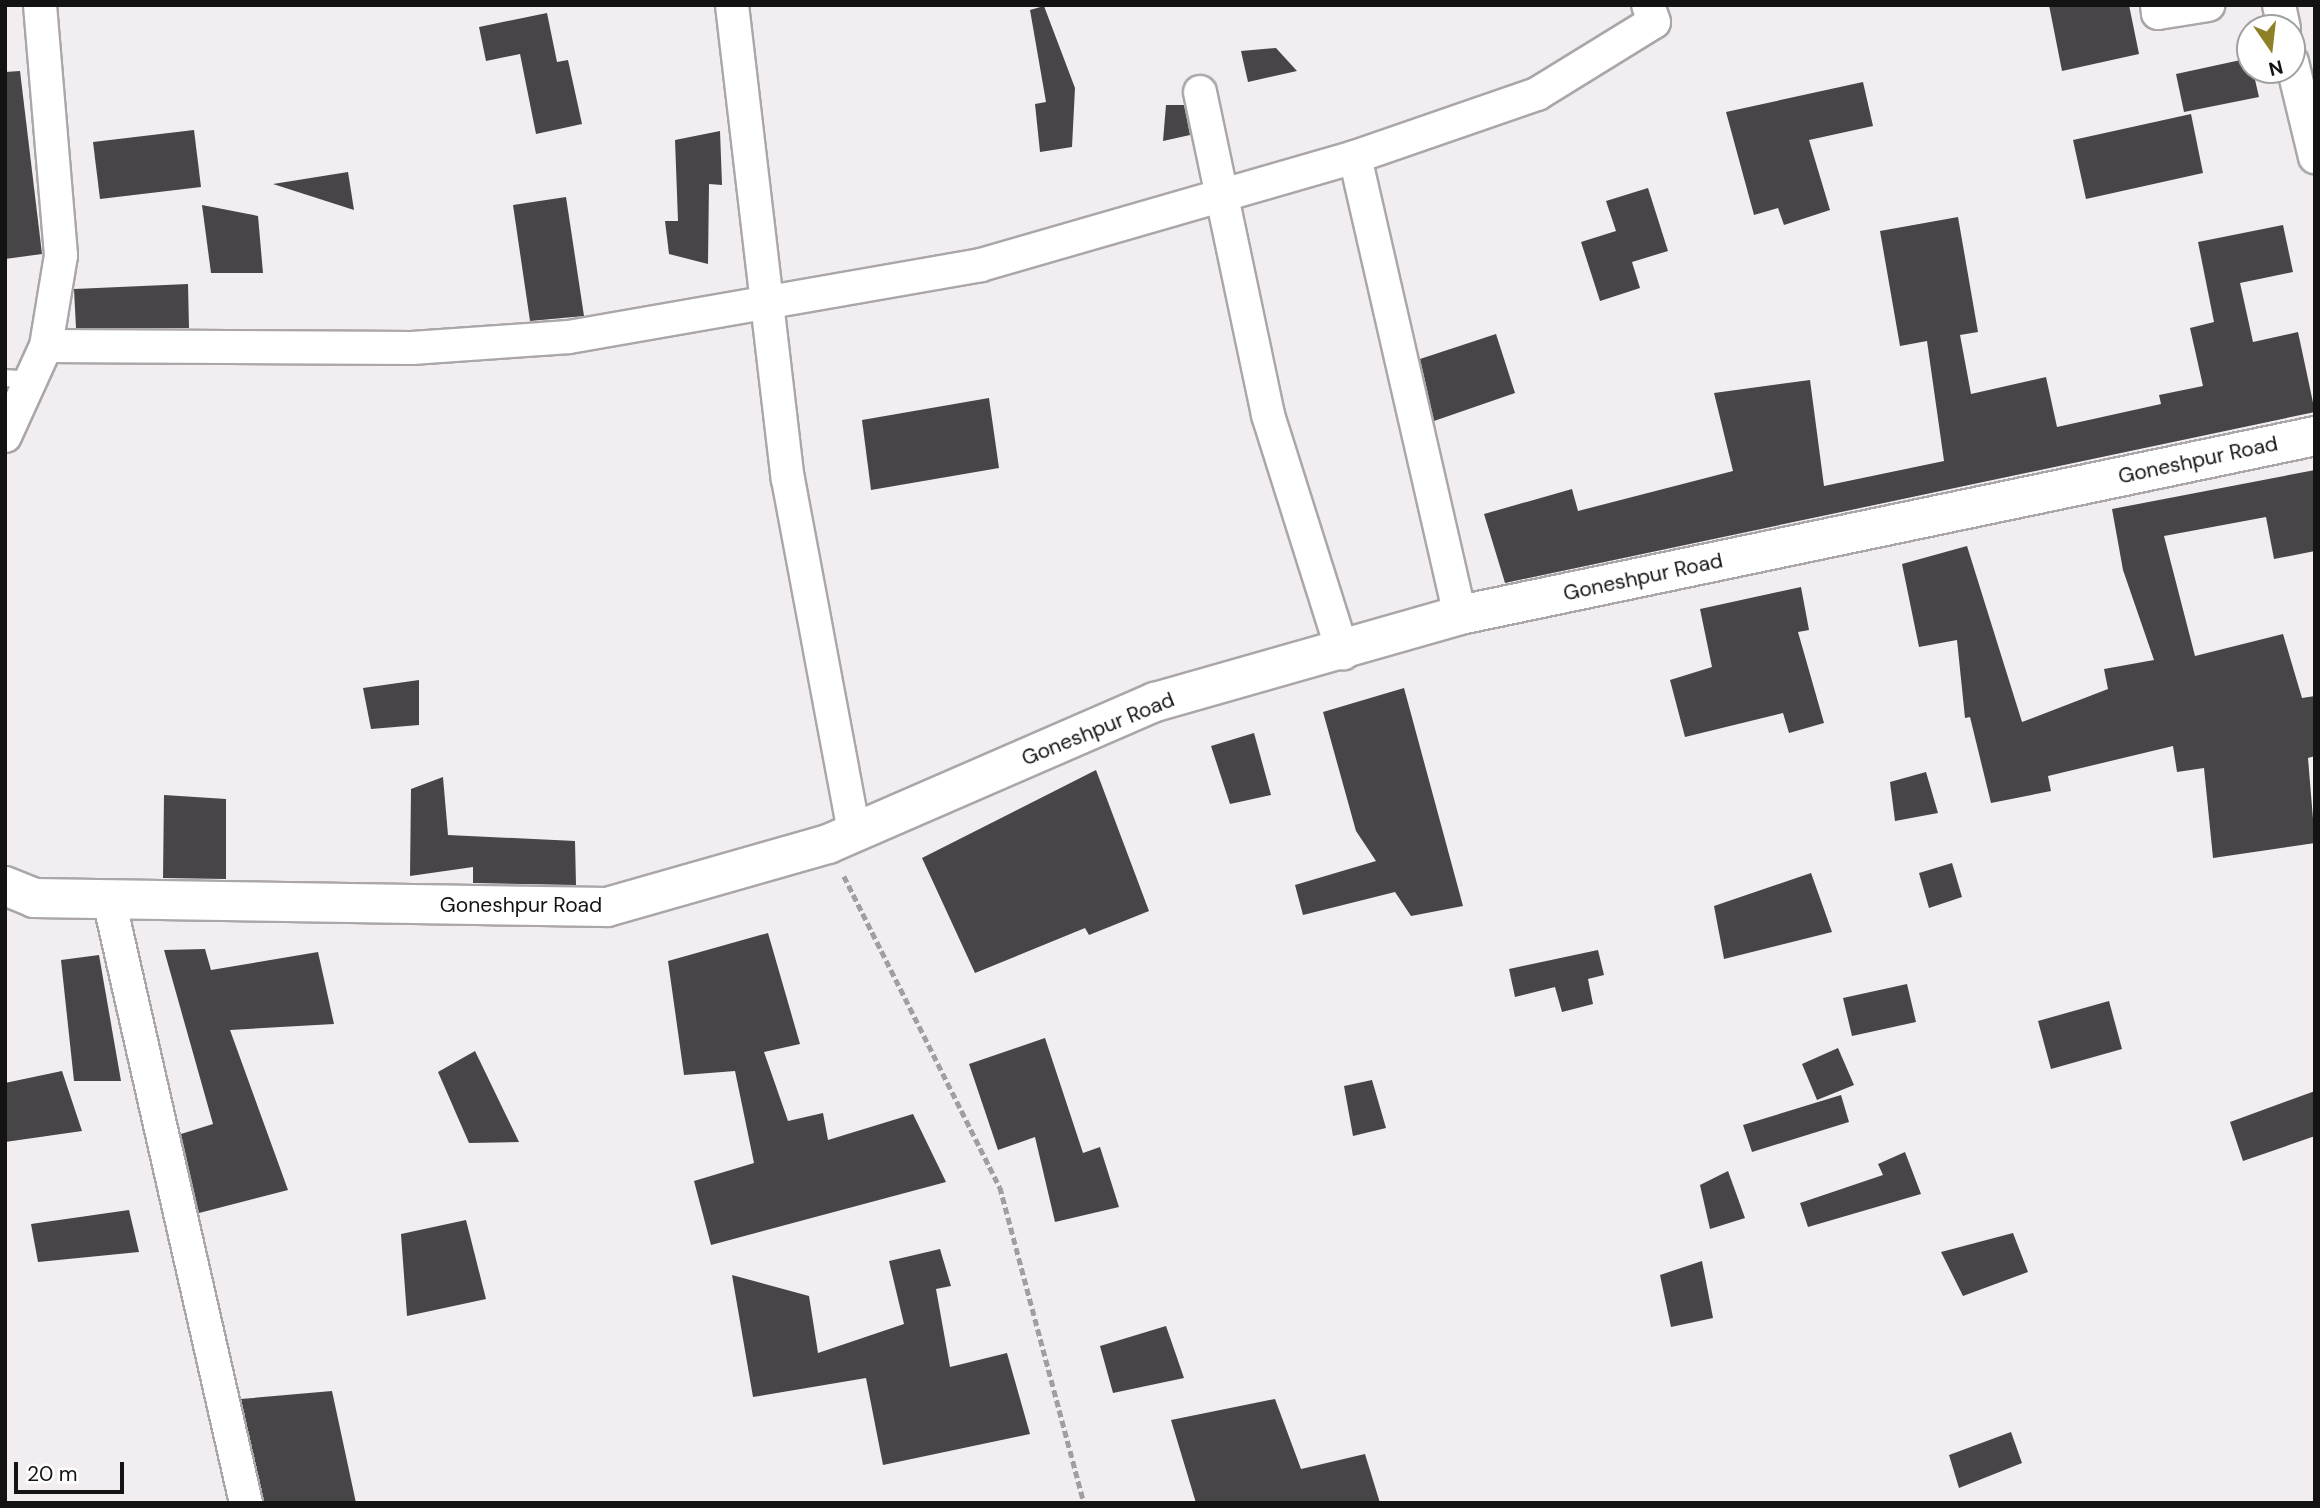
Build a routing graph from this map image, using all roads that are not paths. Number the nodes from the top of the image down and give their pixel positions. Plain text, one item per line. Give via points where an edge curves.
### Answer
1 (40, 5) edge
2 (732, 5) edge
3 (1648, 5) edge
4 (2157, 5) edge
5 (2208, 5) edge
6 (2297, 84) edge
7 (1200, 92) dead end
8 (1355, 157) junction
9 (2315, 157) edge
10 (1222, 192) junction
11 (763, 299) junction
12 (46, 346) junction
13 (18, 379) edge
14 (5, 436) edge
15 (2315, 436) edge
16 (1460, 615) junction
17 (1343, 653) junction
18 (841, 838) junction
19 (5, 886) edge
20 (109, 900) junction
21 (246, 1503) edge

1 - 12 street via 61,255
2 - 11 street
3 - 8 street via 1654,22 1537,94
4 - 5 street via 2158,13
6 - 9 street
7 - 10 street
8 - 10 street
8 - 16 street
10 - 11 street via 1047,250
10 - 17 street via 1268,415
11 - 12 street via 569,337 412,348
11 - 18 street
12 - 13 street
13 - 14 street
15 - 16 street, Goneshpur Road
16 - 17 street, Goneshpur Road
17 - 18 street, Goneshpur Road via 1155,702
18 - 20 street, Goneshpur Road via 607,907
19 - 20 street, Goneshpur Road via 34,898
20 - 21 street

